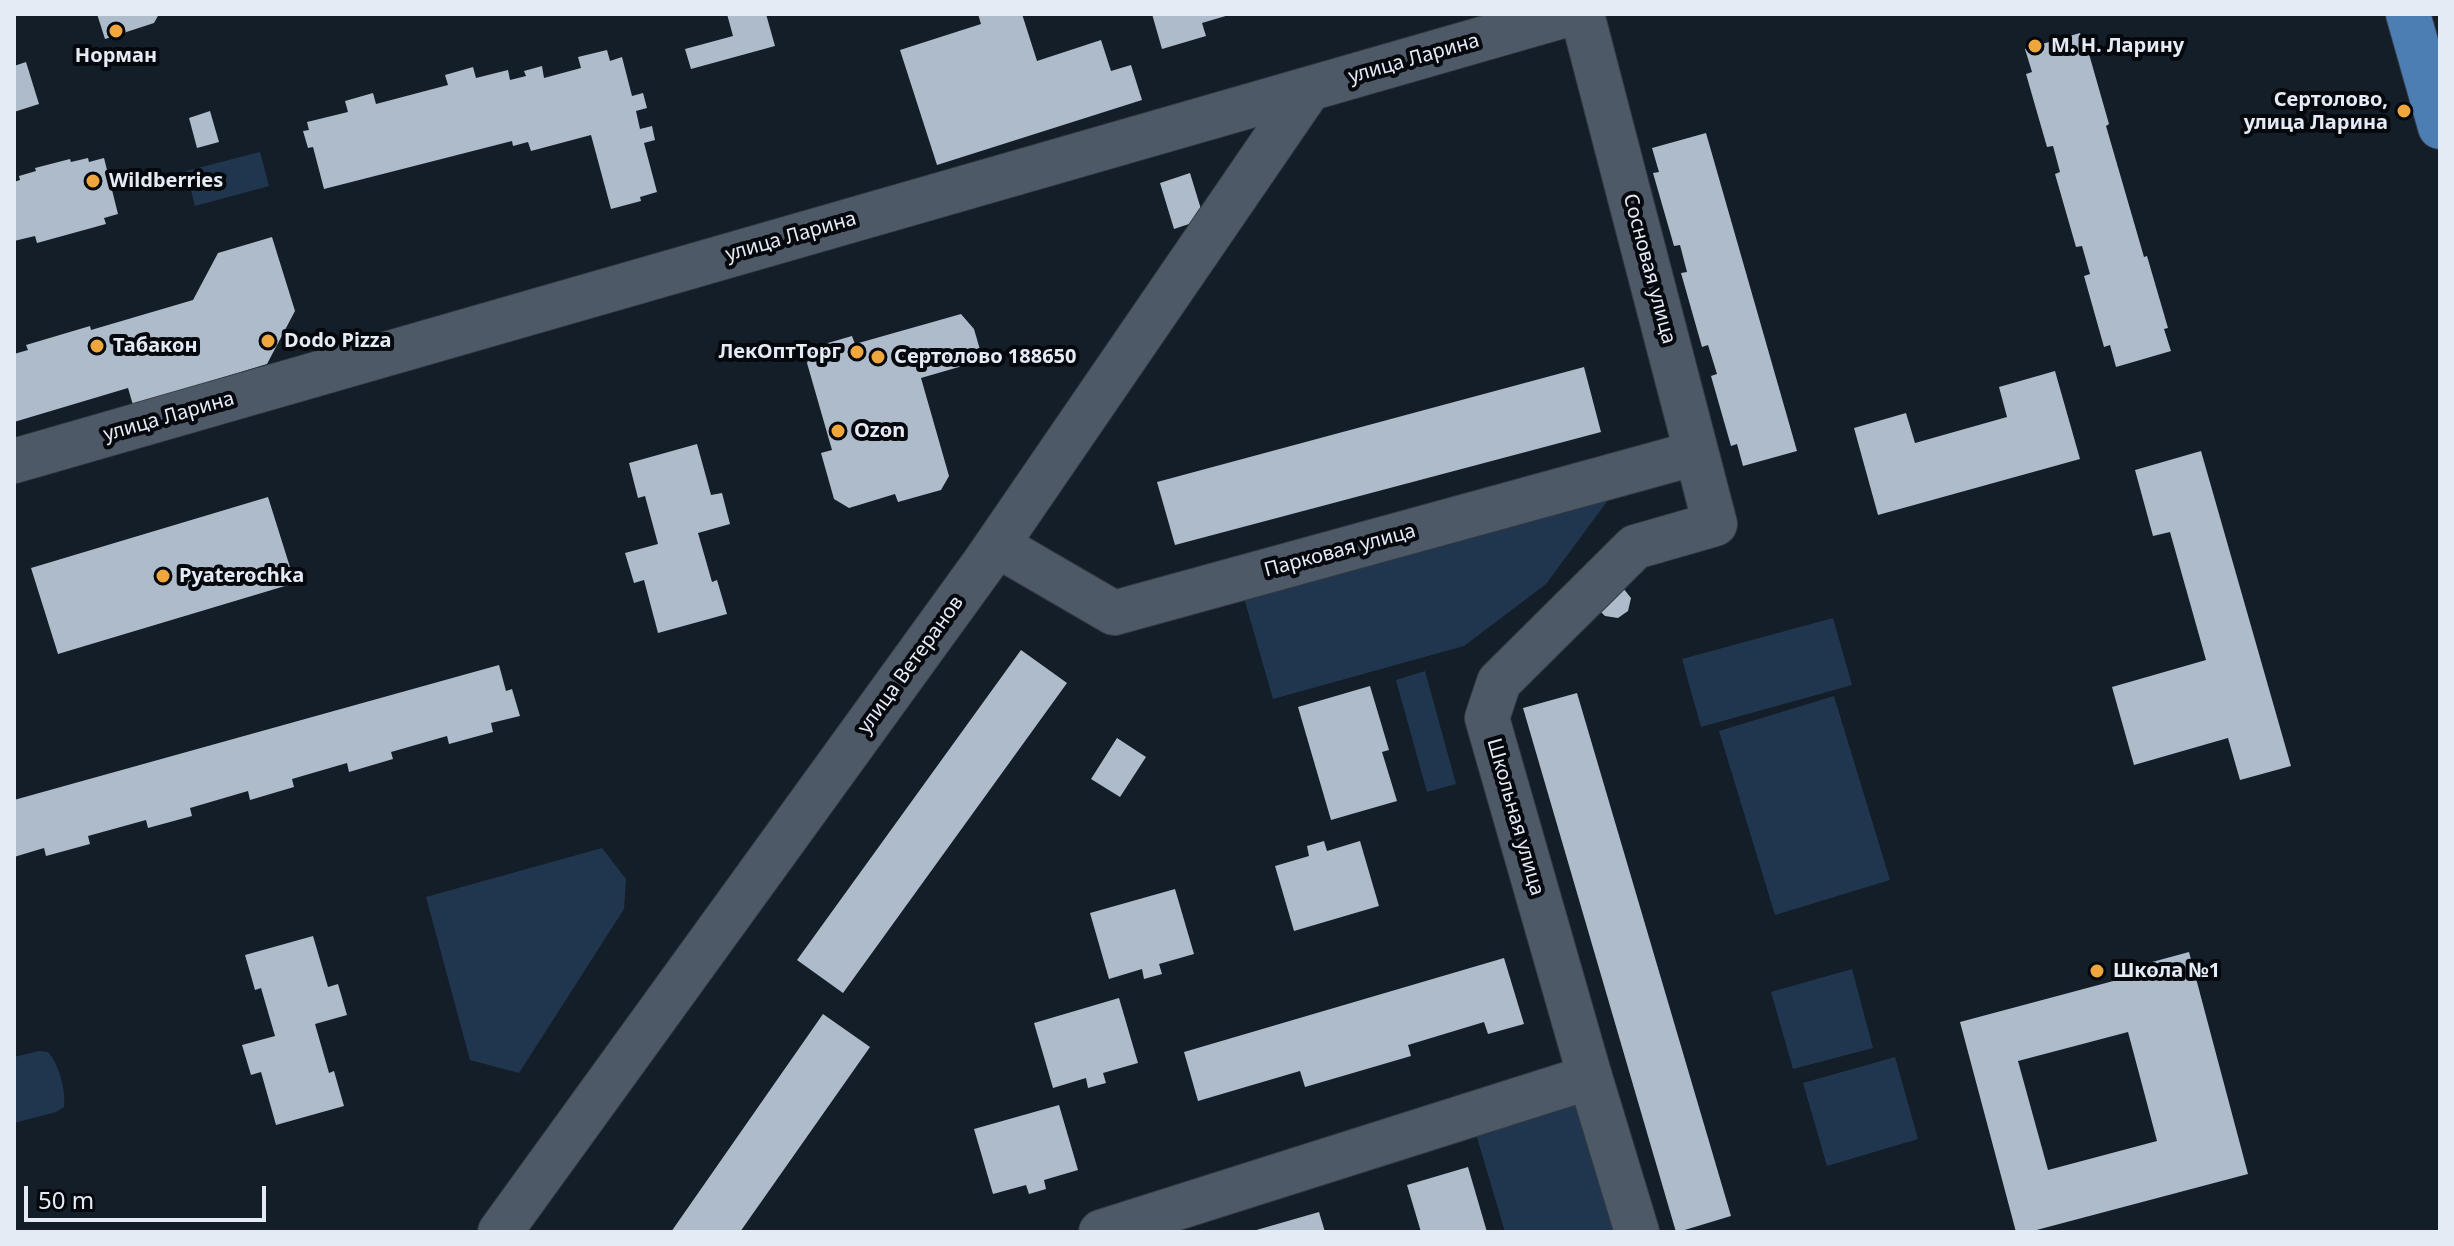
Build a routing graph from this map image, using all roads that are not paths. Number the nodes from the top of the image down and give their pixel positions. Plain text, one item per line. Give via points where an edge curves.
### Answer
1 (1569, 14) edge
2 (1582, 14) edge
3 (2408, 14) edge
4 (1309, 89) junction
5 (2440, 127) edge
6 (1696, 453) junction
7 (14, 461) edge
8 (1715, 524) joint
9 (997, 545) junction
10 (1590, 1077) junction
11 (500, 1232) edge
12 (1101, 1232) edge
13 (1637, 1232) edge

1 - 4 street, улица Ларина
2 - 6 street, Сосновая улица
3 - 5 main road
4 - 7 street, улица Ларина
4 - 9 street, улица Ветеранов
6 - 8 street, Сосновая улица
6 - 9 street, Парковая улица via 1114,613
8 - 10 street, Школьная улица via 1635,547 1499,682 1487,718
9 - 11 street, улица Ветеранов
10 - 12 street
10 - 13 street, Школьная улица

